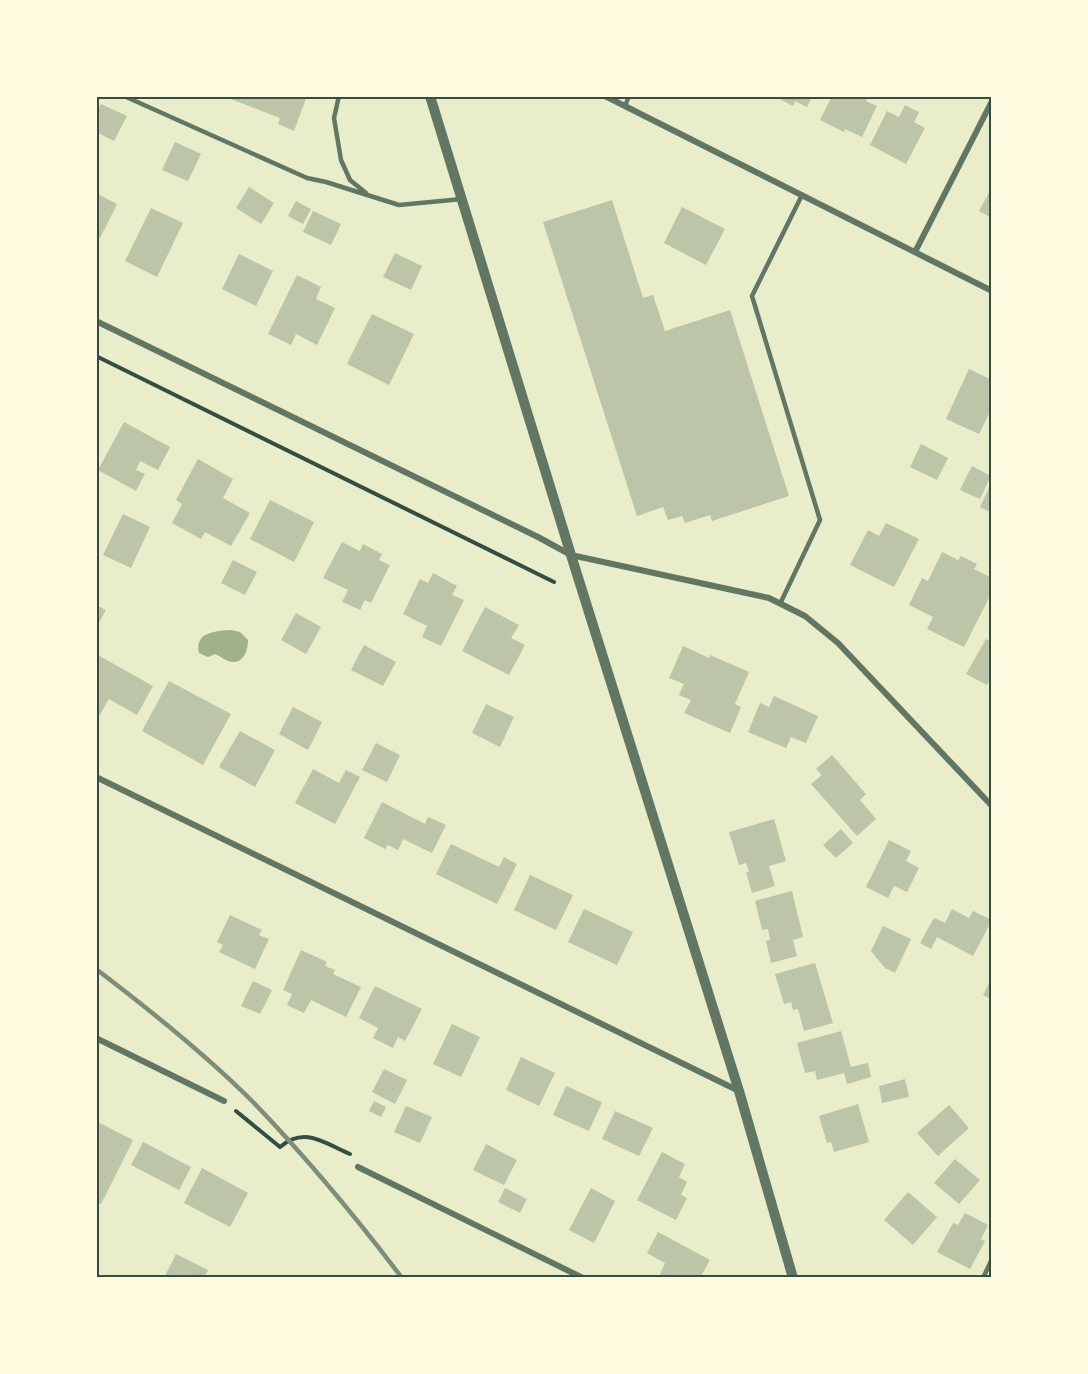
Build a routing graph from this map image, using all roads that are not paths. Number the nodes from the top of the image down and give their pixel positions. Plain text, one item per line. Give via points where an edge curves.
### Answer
1 (124, 96) edge
2 (339, 96) edge
3 (430, 96) edge
4 (605, 96) edge
5 (629, 96) edge
6 (992, 101) edge
7 (625, 106) junction
8 (802, 195) junction
9 (370, 196) junction
10 (462, 199) junction
11 (915, 252) junction
12 (992, 291) edge
13 (96, 321) edge
14 (571, 555) junction
15 (780, 604) junction
16 (96, 777) edge
17 (992, 806) edge
18 (96, 1038) edge
19 (739, 1091) junction
20 (224, 1101) road end
21 (358, 1167) road end
22 (992, 1259) edge
23 (583, 1278) edge
24 (794, 1278) edge
25 (983, 1278) edge

1 - 9 lane via 307,178
2 - 9 lane via 334,118 341,160 350,180
3 - 10 street
4 - 7 street
5 - 7 lane
6 - 11 street
7 - 8 street
8 - 11 street
8 - 15 lane via 752,296 819,520
9 - 10 lane via 399,206
10 - 14 street
11 - 12 street
13 - 14 street
14 - 15 street
14 - 19 street
15 - 17 street via 805,616 838,643
16 - 19 street
18 - 20 street
19 - 24 street
21 - 23 street
22 - 25 lane

